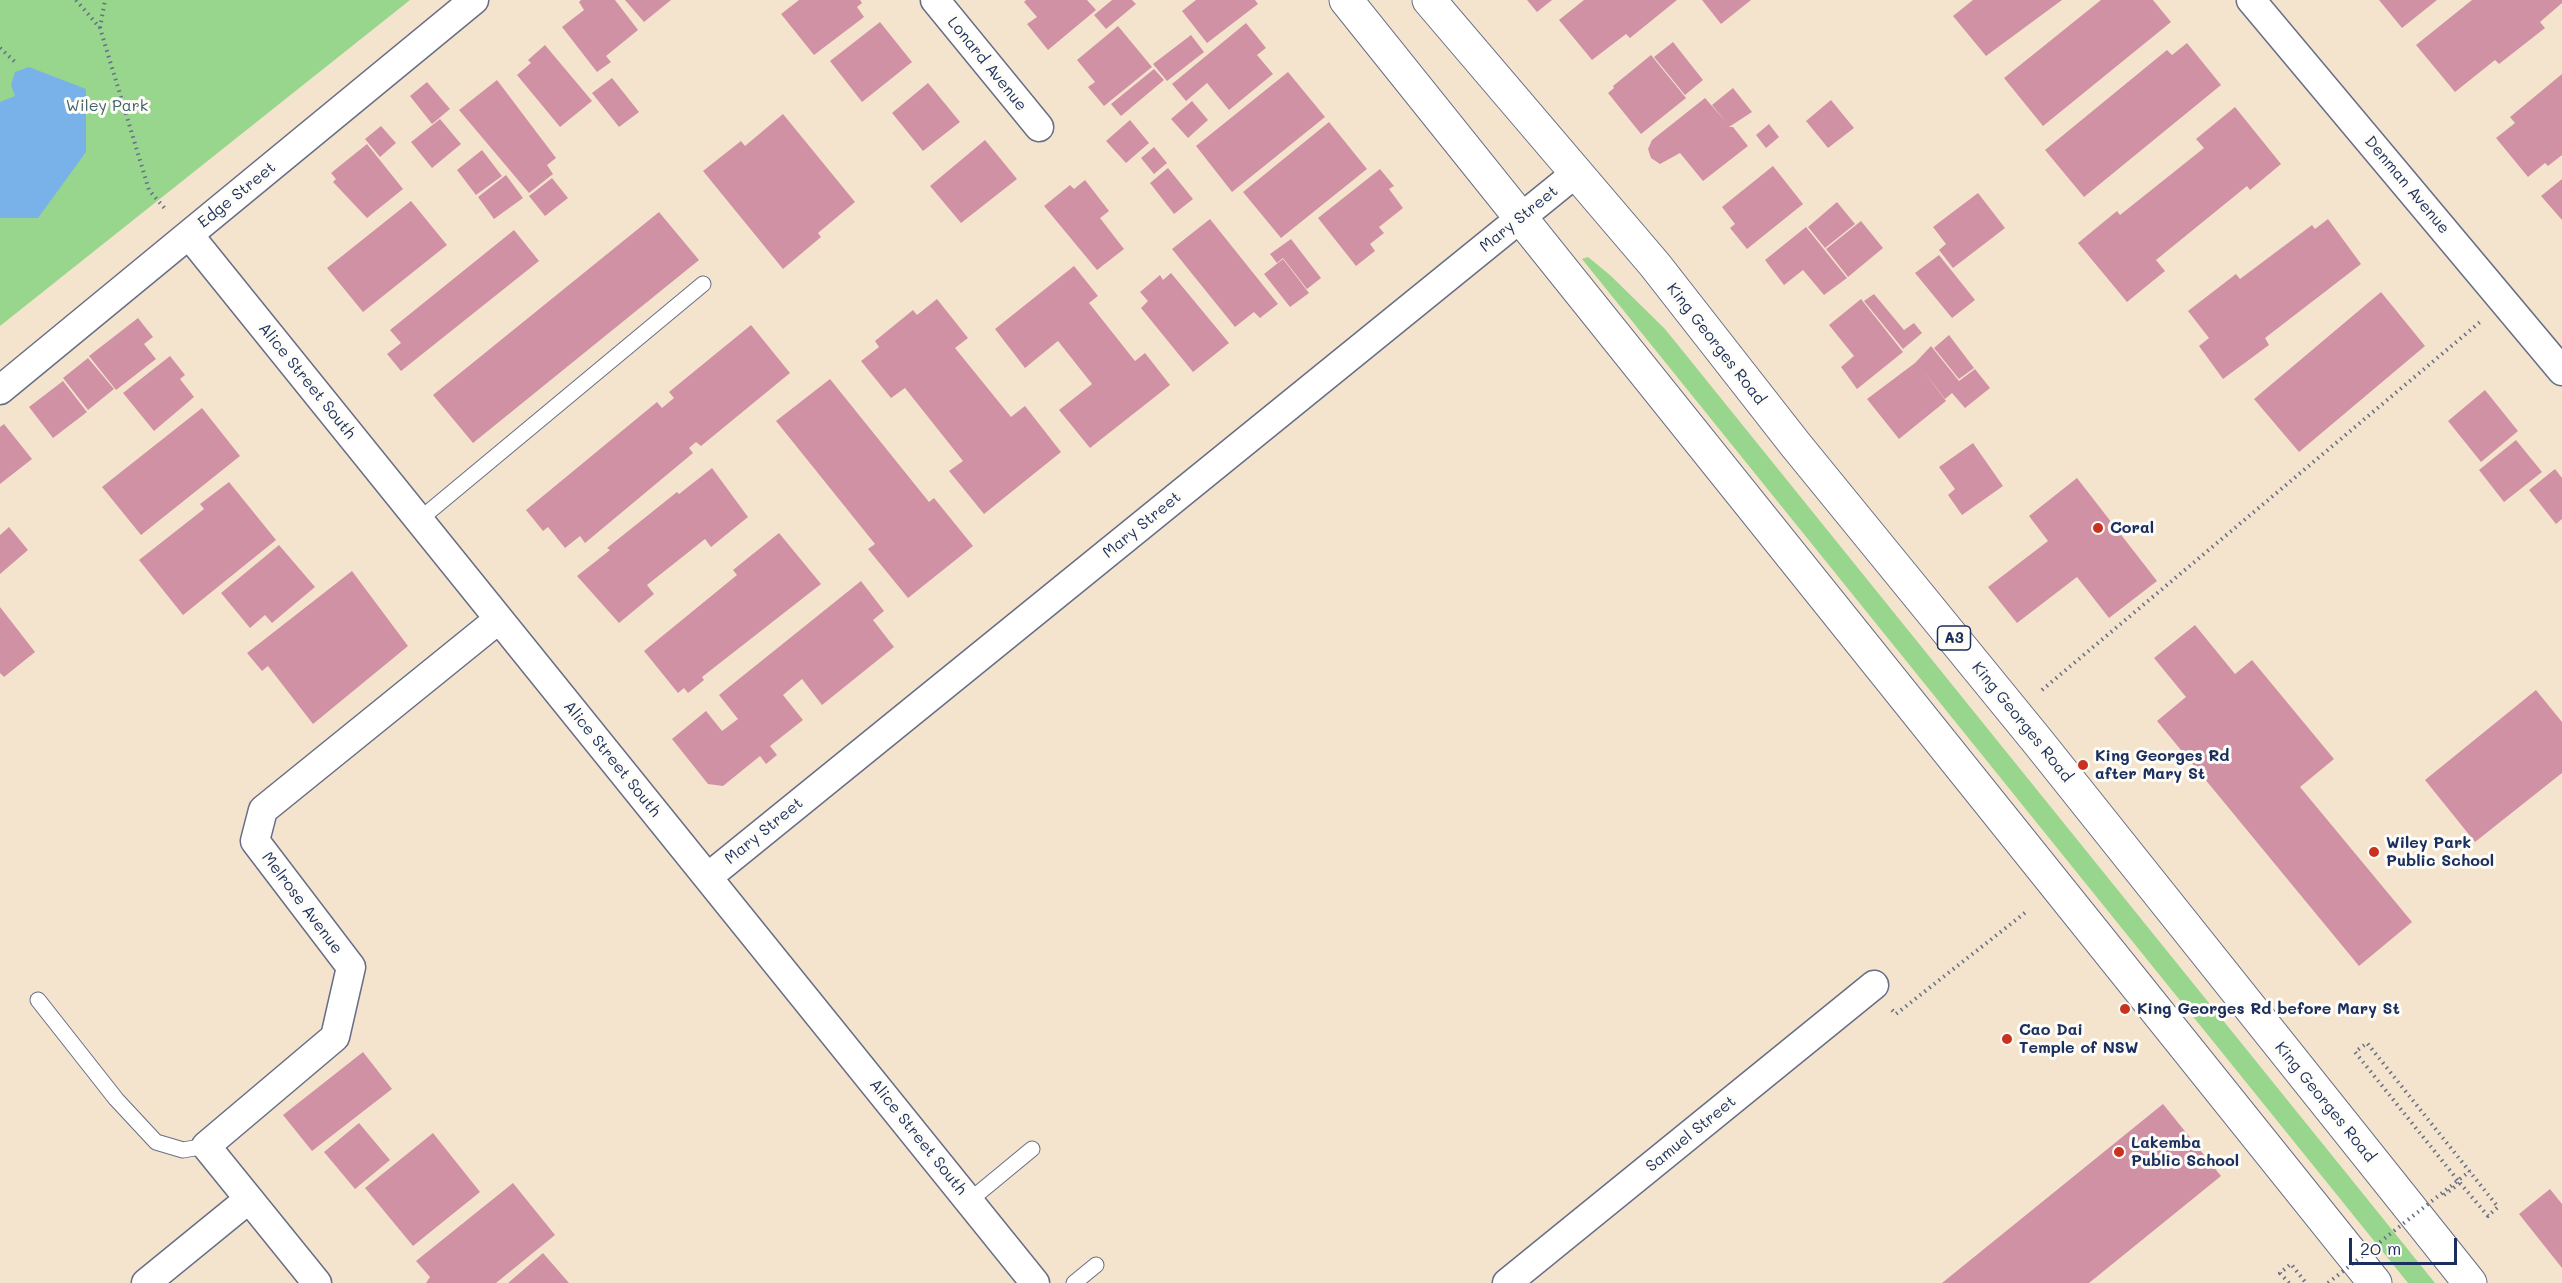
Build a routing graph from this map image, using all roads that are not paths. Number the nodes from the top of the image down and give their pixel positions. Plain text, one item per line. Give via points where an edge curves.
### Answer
1 (474, 0) edge
2 (935, 0) edge
3 (1346, 0) edge
4 (1429, 0) edge
5 (2251, 0) edge
6 (1039, 127) dead end
7 (1576, 173) junction
8 (1522, 217) junction
9 (189, 235) junction
10 (703, 284) dead end
11 (2562, 371) edge
12 (0, 390) edge
13 (419, 520) junction
14 (499, 619) junction
15 (708, 877) junction
16 (1874, 985) road end
17 (38, 1000) dead end
18 (206, 1146) junction
19 (1032, 1149) dead end
20 (249, 1199) junction
21 (969, 1201) junction
22 (1096, 1265) dead end
23 (146, 1283) edge
24 (317, 1283) edge
25 (1035, 1283) edge
26 (1074, 1283) edge
27 (1507, 1283) edge
28 (2375, 1283) edge
29 (2470, 1283) edge

1 - 9 street, Edge Street
2 - 6 street, Lonard Avenue
3 - 8 highway
4 - 7 highway, King Georges Road / A3
5 - 11 street, Denman Avenue
7 - 8 street, Mary Street
7 - 29 highway, King Georges Road / A3 via 1655,265
8 - 15 street, Mary Street
8 - 28 highway
9 - 12 street, Edge Street
9 - 13 street, Alice Street South
10 - 13 lane
13 - 14 street, Alice Street South
14 - 15 street, Alice Street South
14 - 18 street, Melrose Avenue via 263,810 255,841 351,967 335,1037
15 - 21 street, Alice Street South
16 - 27 street, Samuel Street
17 - 18 lane via 116,1099 156,1142 183,1150
18 - 20 street
19 - 21 lane
20 - 23 street
20 - 24 street
21 - 25 street, Alice Street South
22 - 26 lane

